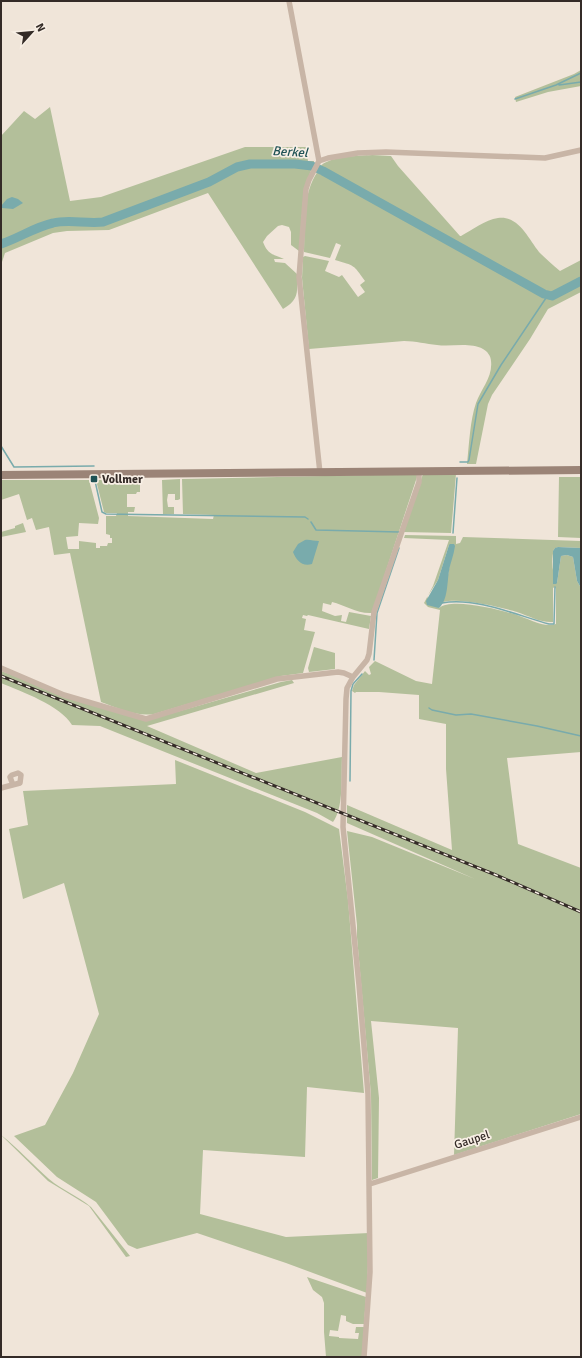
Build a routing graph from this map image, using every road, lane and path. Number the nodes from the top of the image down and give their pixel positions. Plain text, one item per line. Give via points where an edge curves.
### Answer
1 (289, 1) edge
2 (581, 150) edge
3 (319, 162) junction
4 (581, 470) edge
5 (419, 472) junction
6 (320, 473) junction
7 (1, 475) edge
8 (1, 668) edge
9 (352, 677) junction
10 (13, 784) dead end
11 (1, 788) edge
12 (581, 1117) edge
13 (370, 1184) junction
14 (364, 1357) edge

1 - 3 street
2 - 3 street via 545,158 358,153
3 - 6 street via 306,189 299,277
4 - 5 main road
5 - 6 main road
5 - 9 street via 419,482 374,612 368,654 362,667
6 - 7 main road
8 - 9 street via 64,695 146,719 277,679 338,672 344,672
9 - 13 street via 346,699 343,827 368,1094
10 - 11 street
12 - 13 street, Gaupel
13 - 14 street via 370,1272

